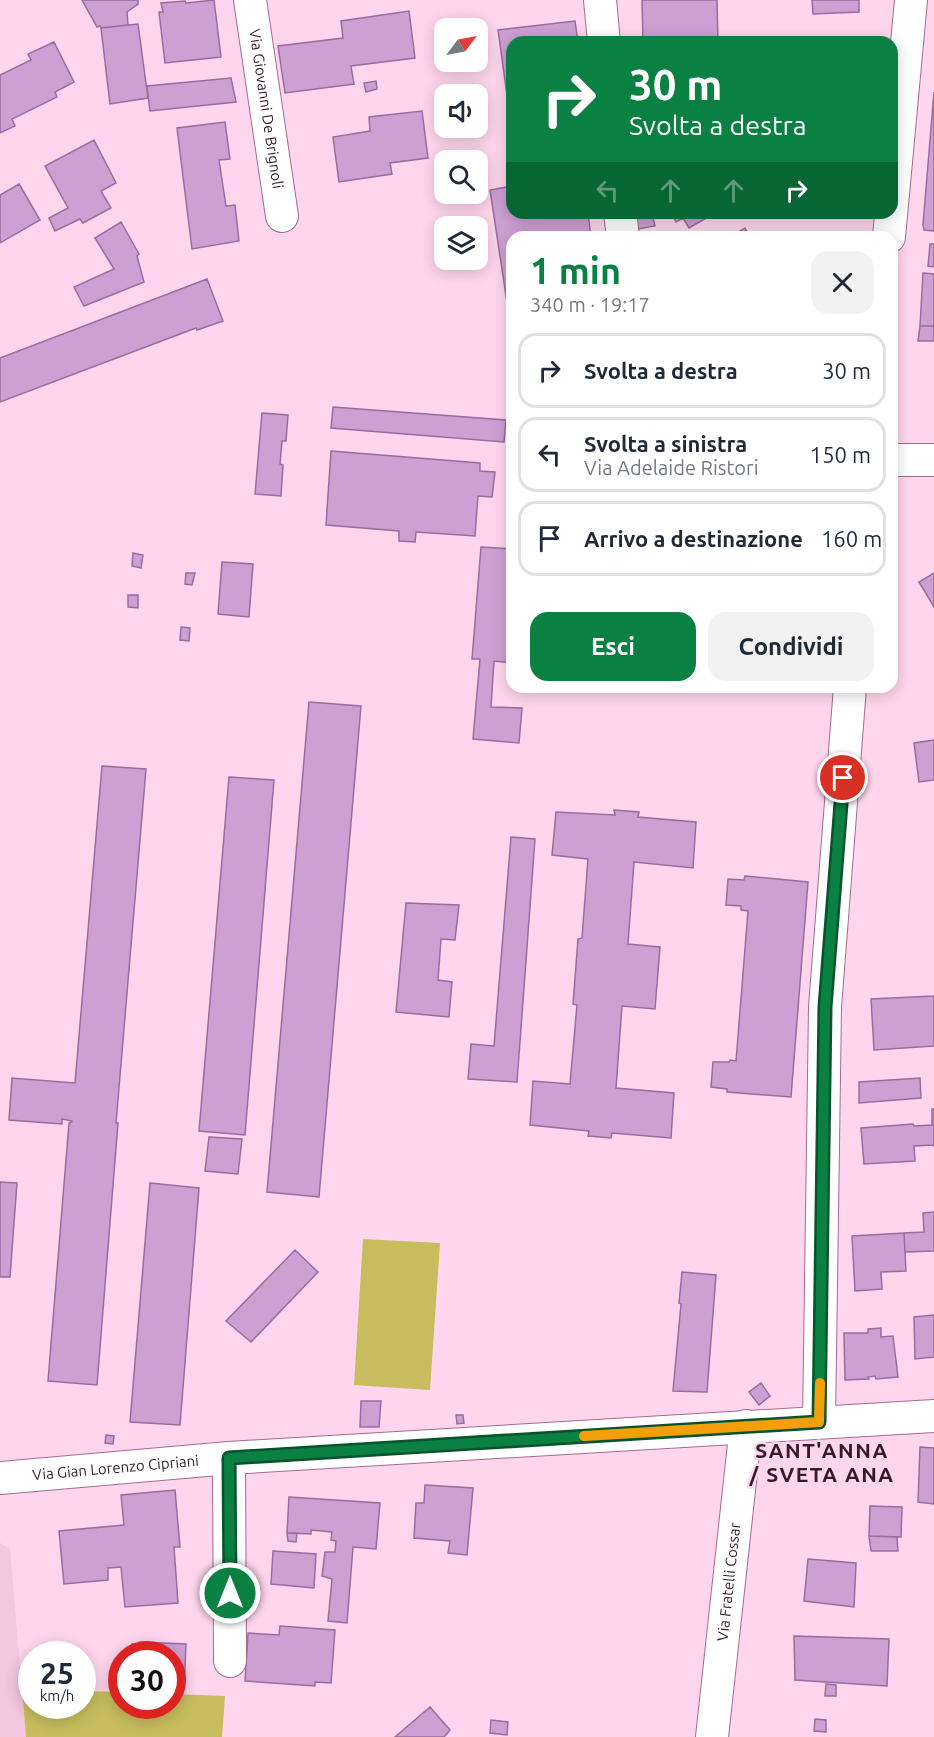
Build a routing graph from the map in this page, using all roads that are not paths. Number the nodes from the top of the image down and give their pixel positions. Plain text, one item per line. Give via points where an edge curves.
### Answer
1 (250, 0) edge
2 (600, 0) edge
3 (911, 0) edge
4 (603, 36) edge
5 (898, 140) edge
6 (282, 216) dead end
7 (898, 460) edge
8 (934, 460) edge
9 (850, 693) edge
10 (934, 1416) edge
11 (819, 1422) junction
12 (746, 1426) junction
13 (229, 1458) junction
14 (0, 1478) edge
15 (231, 1661) dead end
16 (712, 1737) edge

1 - 6 street, Via Giovanni De Brignoli
2 - 4 street
3 - 5 street
7 - 8 street
9 - 11 street via 825,1007
10 - 11 street, Via Gian Lorenzo Cipriani
11 - 12 street, Via Gian Lorenzo Cipriani
12 - 13 street, Via Gian Lorenzo Cipriani
12 - 16 street, Via Fratelli Cossar
13 - 14 street, Via Gian Lorenzo Cipriani
13 - 15 street

